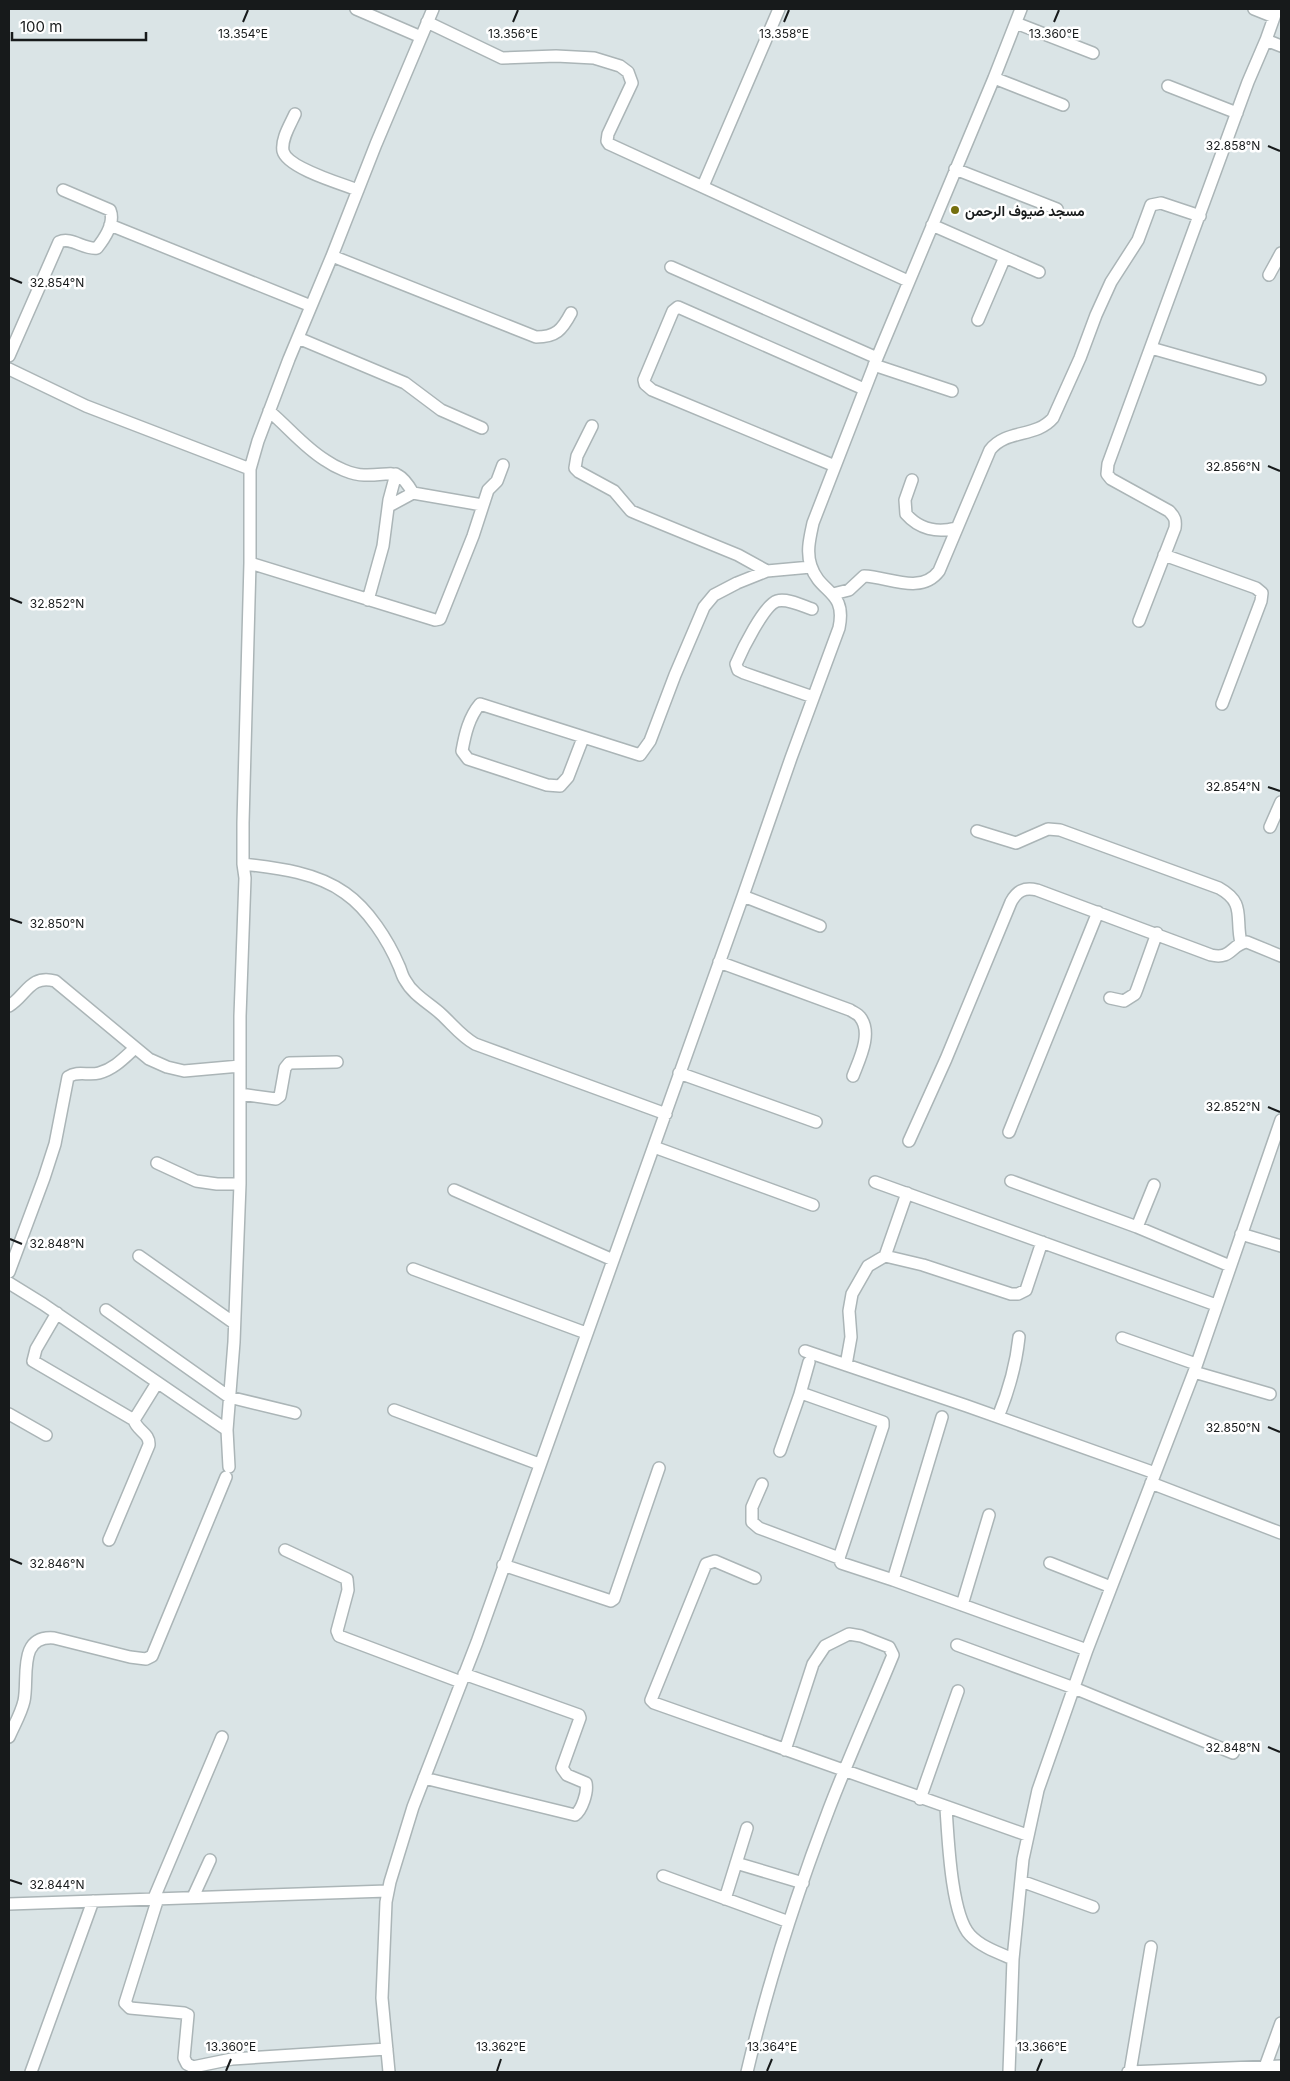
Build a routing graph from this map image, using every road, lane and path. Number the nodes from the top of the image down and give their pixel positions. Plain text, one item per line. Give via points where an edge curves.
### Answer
1 (356, 9) edge
2 (433, 9) edge
3 (779, 9) edge
4 (1021, 9) edge
5 (1254, 9) edge
6 (1275, 13) edge
7 (427, 22) junction
8 (1016, 23) junction
9 (421, 37) junction
10 (1266, 40) junction
11 (1281, 46) edge
12 (1093, 53) dead end
13 (994, 78) junction
14 (1168, 86) dead end
15 (1063, 105) dead end
16 (1237, 113) junction
17 (295, 114) dead end
18 (955, 169) junction
19 (703, 186) junction
20 (63, 190) dead end
21 (358, 190) junction
22 (1056, 209) dead end
23 (1200, 216) junction
24 (110, 225) junction
25 (932, 226) junction
26 (1281, 253) edge
27 (332, 256) junction
28 (1005, 257) junction
29 (671, 266) dead end
30 (1039, 272) dead end
31 (1269, 275) dead end
32 (908, 281) junction
33 (311, 306) junction
34 (571, 313) dead end
35 (978, 320) dead end
36 (298, 338) junction
37 (1151, 348) junction
38 (9, 356) edge
39 (875, 362) junction
40 (9, 369) edge
41 (1260, 379) dead end
42 (864, 389) junction
43 (952, 391) dead end
44 (269, 411) junction
45 (592, 426) dead end
46 (482, 428) dead end
47 (504, 465) dead end
48 (836, 466) junction
49 (250, 470) junction
50 (396, 474) junction
51 (912, 480) dead end
52 (413, 493) junction
53 (482, 505) junction
54 (389, 506) junction
55 (956, 528) junction
56 (1164, 555) junction
57 (250, 563) junction
58 (811, 567) junction
59 (767, 572) junction
60 (834, 594) junction
61 (368, 600) junction
62 (812, 609) dead end
63 (1139, 621) dead end
64 (813, 697) junction
65 (1222, 704) dead end
66 (583, 738) junction
67 (1281, 802) edge
68 (1270, 828) dead end
69 (977, 830) dead end
70 (243, 864) junction
71 (743, 896) junction
72 (1098, 912) junction
73 (820, 926) dead end
74 (1157, 933) junction
75 (1241, 943) junction
76 (1281, 956) edge
77 (719, 962) junction
78 (1110, 998) dead end
79 (9, 1006) edge
80 (135, 1048) junction
81 (337, 1062) dead end
82 (240, 1066) junction
83 (679, 1073) junction
84 (853, 1076) dead end
85 (240, 1094) junction
86 (666, 1114) junction
87 (1281, 1120) edge
88 (816, 1122) dead end
89 (1009, 1132) dead end
90 (909, 1141) dead end
91 (654, 1147) junction
92 (157, 1163) dead end
93 (1011, 1181) dead end
94 (875, 1182) dead end
95 (240, 1184) junction
96 (1154, 1185) dead end
97 (454, 1190) dead end
98 (907, 1193) junction
99 (813, 1205) dead end
100 (1137, 1228) junction
101 (1241, 1234) junction
102 (1042, 1242) junction
103 (1281, 1246) edge
104 (139, 1256) dead end
105 (885, 1256) junction
106 (613, 1260) junction
107 (1230, 1266) junction
108 (413, 1269) dead end
109 (9, 1272) edge
110 (9, 1283) edge
111 (1216, 1305) junction
112 (106, 1310) dead end
113 (57, 1313) junction
114 (234, 1323) junction
115 (586, 1333) junction
116 (1019, 1337) dead end
117 (1122, 1338) dead end
118 (846, 1365) junction
119 (1195, 1368) junction
120 (156, 1384) junction
121 (800, 1394) junction
122 (1270, 1394) dead end
123 (229, 1397) junction
124 (394, 1410) dead end
125 (295, 1413) dead end
126 (9, 1414) edge
127 (942, 1417) dead end
128 (998, 1417) junction
129 (134, 1420) junction
130 (227, 1430) junction
131 (46, 1435) dead end
132 (780, 1451) dead end
133 (538, 1464) junction
134 (659, 1468) dead end
135 (1153, 1478) junction
136 (762, 1484) dead end
137 (989, 1515) dead end
138 (1280, 1528) edge
139 (109, 1540) dead end
140 (285, 1550) dead end
141 (838, 1558) junction
142 (1050, 1562) dead end
143 (503, 1565) junction
144 (755, 1578) dead end
145 (893, 1580) junction
146 (1112, 1587) junction
147 (962, 1605) junction
148 (957, 1645) dead end
149 (1087, 1650) junction
150 (463, 1678) junction
151 (1074, 1688) junction
152 (958, 1692) dead end
153 (9, 1737) edge
154 (222, 1737) dead end
155 (785, 1750) junction
156 (1233, 1753) dead end
157 (845, 1772) junction
158 (424, 1778) junction
159 (920, 1799) junction
160 (946, 1808) junction
161 (747, 1828) dead end
162 (1027, 1836) junction
163 (210, 1860) dead end
164 (736, 1863) junction
165 (663, 1876) dead end
166 (1021, 1881) junction
167 (803, 1882) junction
168 (387, 1891) junction
169 (193, 1897) junction
170 (156, 1898) junction
171 (725, 1898) junction
172 (93, 1901) junction
173 (9, 1904) edge
174 (1093, 1907) dead end
175 (789, 1922) junction
176 (1151, 1947) dead end
177 (1013, 1959) junction
178 (1281, 2023) edge
179 (387, 2049) junction
180 (1281, 2066) edge
181 (1265, 2067) junction
182 (1200, 2071) edge
183 (31, 2072) edge
184 (389, 2072) edge
185 (747, 2072) edge
186 (1009, 2072) edge
187 (1129, 2072) edge

1 - 9 street
2 - 7 street
3 - 19 street
4 - 8 street
5 - 6 street
6 - 10 street
7 - 9 street
7 - 19 street via 502,58 574,56 620,66 628,72 632,83 607,141
8 - 12 street
8 - 13 street
9 - 21 street
10 - 11 street
10 - 16 street
13 - 15 street
13 - 18 street
14 - 16 street
16 - 23 street
17 - 21 street via 284,142 286,158 300,168
18 - 22 street
18 - 25 street
19 - 32 street
20 - 24 street via 105,206 112,217
21 - 27 street
23 - 37 street
23 - 55 street via 1161,203 1151,205 1138,240 1111,282 1052,418 1047,425 995,444
24 - 33 street
24 - 38 street via 97,248 66,240 59,242
25 - 28 street
25 - 32 street
26 - 31 street
27 - 33 street
27 - 34 street via 536,337 554,334 563,327
28 - 30 street
28 - 35 street
29 - 39 street
32 - 39 street
33 - 36 street
36 - 44 street
36 - 46 street via 405,382 441,410
37 - 41 street
37 - 56 street via 1107,474 1174,516 1175,528
39 - 42 street
39 - 43 street
40 - 49 street via 86,406
42 - 48 street
42 - 48 street via 678,307 673,311 644,380 652,390
44 - 49 street
44 - 50 street via 324,460 363,475
45 - 59 street via 574,464 579,472 614,491 638,514 738,556
47 - 53 street
48 - 58 street via 810,537
49 - 57 street
50 - 52 street via 406,481
50 - 54 street
51 - 55 street via 905,500 906,514 933,530
52 - 53 street
52 - 54 street
53 - 61 street via 440,619
54 - 61 street via 383,546
55 - 60 street via 939,571 928,581 912,584 864,576 849,590
56 - 63 street
56 - 65 street via 1262,593
57 - 61 street
57 - 70 street
58 - 59 street
58 - 60 street
59 - 66 street via 714,595 704,607 650,741 640,756
60 - 64 street via 840,606 840,620
62 - 64 street via 781,600 772,604 736,664 744,673
64 - 71 street
66 - 66 street via 480,704 465,734 462,751 468,758 547,785 560,786 568,777
67 - 68 street
69 - 75 street via 1016,843 1040,831 1060,830 1219,888 1236,900
70 - 82 street
70 - 86 street via 306,875 344,892 380,932 413,992 475,1044
71 - 73 street
71 - 77 street
72 - 74 street
72 - 89 street
72 - 90 street via 1028,888 1015,896
74 - 75 street via 1220,957
74 - 78 street via 1135,994 1124,1001
75 - 76 street
77 - 83 street
77 - 84 street via 850,1010 860,1017 865,1040
79 - 80 street via 37,981 55,981
80 - 82 street via 149,1060 184,1071
80 - 109 street via 116,1066 101,1073 75,1073 68,1077 55,1144
81 - 85 street via 289,1063 285,1068 280,1096 276,1099
82 - 85 street
83 - 86 street
83 - 88 street
85 - 95 street
86 - 91 street
87 - 101 street
91 - 99 street
91 - 106 street
92 - 95 street via 196,1181
93 - 100 street
94 - 98 street
95 - 114 street
96 - 100 street
97 - 106 street
98 - 102 street
98 - 105 street
100 - 107 street
101 - 103 street
101 - 107 street
102 - 105 street via 1026,1290 1018,1294 998,1291 923,1265
102 - 111 street
104 - 114 street
105 - 118 street via 868,1266 852,1294 849,1310 851,1338
106 - 115 street
107 - 111 street
108 - 115 street
110 - 113 street
111 - 119 street
112 - 123 street
113 - 120 street
113 - 129 street via 33,1361
114 - 123 street
115 - 133 street
116 - 128 street via 1010,1386
117 - 119 street
118 - 121 street via 807,1357
118 - 128 street
119 - 122 street
119 - 135 street
120 - 129 street
120 - 130 street
121 - 132 street
121 - 141 street via 883,1422
123 - 125 street
123 - 130 street
124 - 133 street
126 - 131 street
127 - 145 street
128 - 135 street
129 - 139 street via 147,1435 149,1445
130 - 153 street via 228,1472 152,1656 146,1659 54,1638 38,1640 26,1658 24,1701
133 - 143 street
134 - 143 street via 611,1601
135 - 138 street
135 - 146 street
136 - 141 street via 752,1507 752,1522 759,1528
137 - 147 street
140 - 150 street via 347,1580 348,1590 336,1630 339,1636
141 - 145 street via 841,1563
142 - 146 street
143 - 150 street
144 - 155 street via 715,1561 706,1564 651,1700
145 - 147 street
146 - 149 street
147 - 149 street
148 - 151 street
149 - 151 street
150 - 158 street
150 - 158 street via 579,1715 562,1768 567,1775 586,1783 579,1811 575,1814
151 - 156 street
151 - 162 street via 1038,1790
152 - 159 street
154 - 170 street
155 - 157 street
155 - 157 street via 818,1654 825,1646 849,1634 861,1636 889,1647 893,1655
157 - 159 street
157 - 167 street
158 - 168 street
159 - 160 street
160 - 162 street
160 - 177 street via 948,1853 964,1928 989,1949
161 - 164 street
162 - 166 street
163 - 169 street
164 - 167 street
164 - 171 street
165 - 171 street
166 - 174 street
166 - 177 street
167 - 175 street
168 - 169 street
168 - 179 street via 382,1998
169 - 170 street
170 - 172 street
170 - 179 street via 125,2002 130,2008 188,2015 184,2058 188,2064 193,2067 232,2059
171 - 175 street
172 - 173 street
172 - 183 street
175 - 185 street
176 - 187 street
177 - 186 street
178 - 181 street
179 - 184 street
180 - 181 street
181 - 182 street
182 - 187 street

